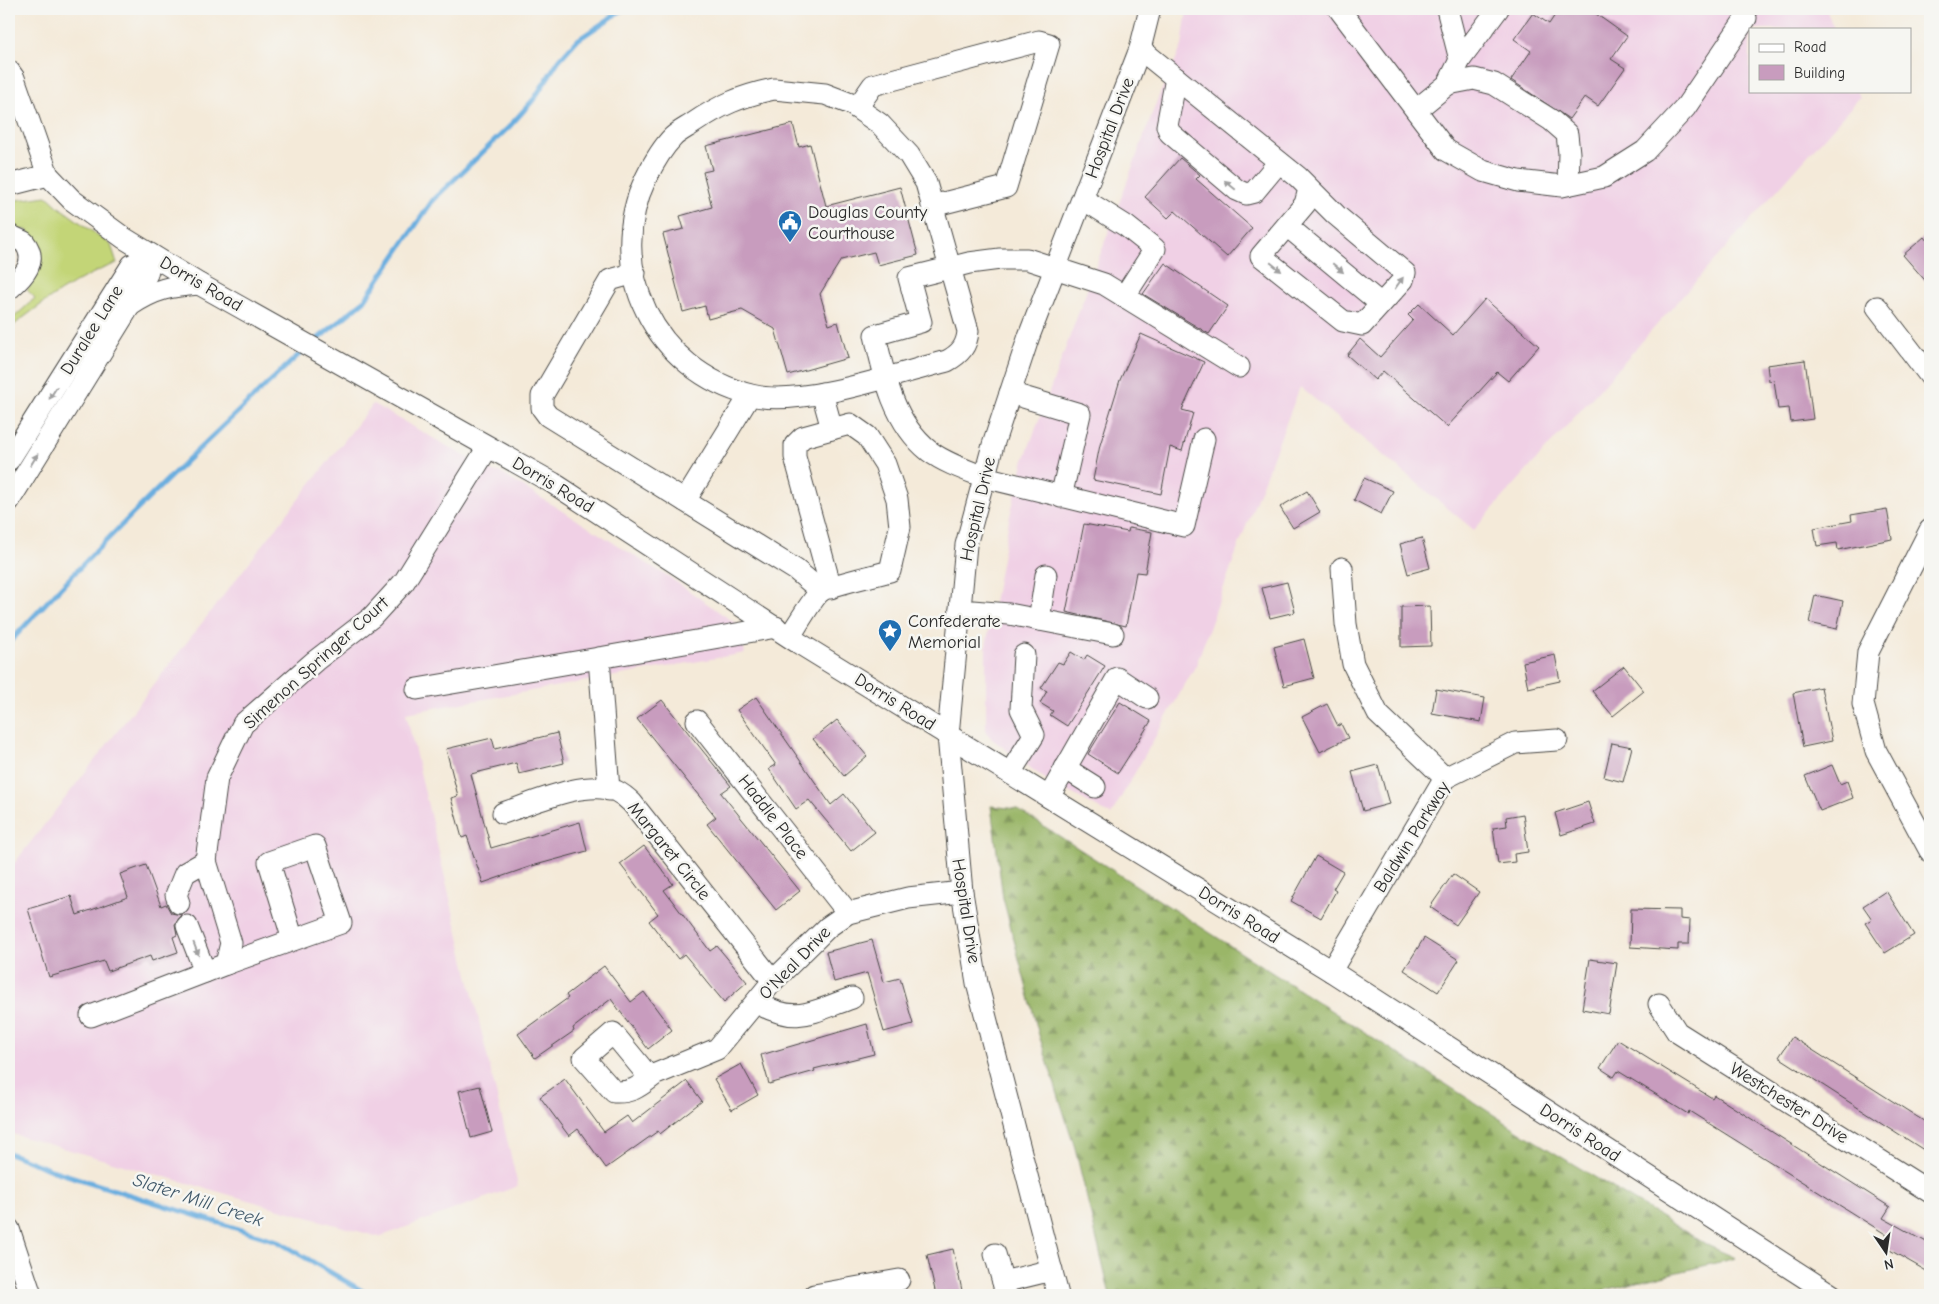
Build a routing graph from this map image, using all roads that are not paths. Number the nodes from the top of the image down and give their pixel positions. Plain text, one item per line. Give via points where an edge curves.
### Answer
1 (1150, 9) edge
2 (1339, 9) edge
3 (1447, 9) edge
4 (1498, 9) edge
5 (1746, 18) dead end
6 (1140, 49) junction
7 (1460, 60) junction
8 (9, 71) edge
9 (1176, 78) junction
10 (1448, 84) junction
11 (857, 108) junction
12 (1416, 110) junction
13 (1279, 162) junction
14 (48, 175) junction
15 (1568, 184) junction
16 (9, 185) edge
17 (1308, 189) junction
18 (1083, 199) junction
19 (932, 206) junction
20 (1287, 226) junction
21 (9, 236) edge
22 (151, 255) junction
23 (950, 267) junction
24 (1055, 269) junction
25 (635, 273) junction
26 (199, 284) junction
27 (9, 289) edge
28 (1124, 296) junction
29 (1381, 304) junction
30 (129, 307) junction
31 (1877, 308) dead end
32 (1238, 367) dead end
33 (1930, 376) edge
34 (885, 377) junction
35 (822, 393) junction
36 (1010, 393) junction
37 (750, 395) junction
38 (832, 429) junction
39 (1204, 439) dead end
40 (488, 447) junction
41 (9, 460) edge
42 (984, 477) junction
43 (1061, 497) junction
44 (684, 501) junction
45 (9, 502) edge
46 (1930, 530) edge
47 (1342, 568) dead end
48 (1046, 575) dead end
49 (826, 589) junction
50 (960, 610) junction
51 (1039, 620) junction
52 (783, 632) junction
53 (1113, 634) dead end
54 (1024, 654) dead end
55 (599, 658) junction
56 (417, 689) dead end
57 (1147, 698) dead end
58 (697, 721) dead end
59 (948, 735) junction
60 (1556, 740) dead end
61 (1065, 768) junction
62 (1010, 773) junction
63 (1446, 778) junction
64 (1095, 787) dead end
65 (609, 790) junction
66 (1049, 797) junction
67 (503, 813) dead end
68 (1930, 851) edge
69 (206, 861) junction
70 (962, 892) junction
71 (179, 903) dead end
72 (848, 913) junction
73 (187, 926) dead end
74 (294, 940) dead end
75 (226, 964) junction
76 (1330, 971) junction
77 (205, 972) junction
78 (774, 981) junction
79 (852, 998) dead end
80 (756, 1003) junction
81 (1659, 1004) dead end
82 (91, 1016) dead end
83 (650, 1078) dead end
84 (1930, 1192) edge
85 (9, 1229) edge
86 (996, 1254) dead end
87 (1052, 1270) junction
88 (899, 1280) dead end
89 (1005, 1289) edge
90 (31, 1295) edge
91 (814, 1295) edge
92 (1058, 1295) edge
93 (1832, 1295) edge

1 - 6 street, Hospital Drive
2 - 12 street
3 - 7 street
4 - 7 street
5 - 15 street via 1685,108 1645,151 1604,176
6 - 9 street
6 - 18 street, Hospital Drive
7 - 10 street
8 - 14 street, Dorris Road
9 - 13 street
13 -> 9 street via 1254,192 1246,194 1237,190 1170,133 1167,126
10 - 12 street
10 - 15 street via 1474,79 1494,84 1551,120 1567,134
11 - 19 street via 880,124 909,155 926,183
11 - 19 street via 873,84 1039,41 1049,44 1006,187
11 - 25 street via 825,94 774,89 747,94 719,106 673,137 655,160 639,193 630,228
12 - 15 street via 1446,150 1483,171 1518,181
13 - 17 street
14 - 16 street
14 - 22 street, Dorris Road via 72,200
17 - 20 street via 1305,204
29 -> 17 street via 1403,280 1405,273
18 - 24 street, Hospital Drive
18 - 28 street via 1156,249
19 - 23 street
20 -> 29 street
20 -> 29 street via 1261,256 1343,321 1362,325
21 - 27 street via 24,242 31,255 27,270
22 - 26 street, Dorris Road
22 - 30 street, Duralee Lane via 147,274
22 -> 41 street, Duralee Lane via 132,265
23 - 24 street via 1027,259
23 - 34 street via 968,331 963,348 947,361
23 - 34 street via 909,278 921,322 875,335
24 - 28 street via 1104,284
24 - 36 street, Hospital Drive
25 - 37 street via 637,291 653,325 669,347 697,373
25 - 44 street via 610,280 542,396 542,408 548,416
26 - 30 street, Duralee Lane via 157,290
26 - 40 street, Dorris Road
28 - 32 street
45 -> 30 street, Duralee Lane
31 - 33 street
34 - 35 street
34 - 42 street via 909,429 929,451 954,466
35 - 37 street via 806,397
35 - 38 street
36 - 42 street, Hospital Drive
36 - 43 street via 1080,414
37 - 44 street
38 - 49 street via 803,437 795,445 795,457
38 - 49 street via 850,424 867,436 885,464 897,499 900,527 890,571
39 - 43 street via 1184,526
40 - 52 street, Dorris Road via 553,483
40 - 69 street, Simenon Springer Court via 404,582 372,617 315,660 243,724 217,778
42 - 43 street
42 - 50 street, Hospital Drive via 966,545
44 - 49 street
46 - 68 street via 1868,652 1863,704 1876,751
47 - 63 street via 1353,664 1378,714
48 - 51 street
49 - 52 street
50 - 51 street
50 - 59 street, Hospital Drive
51 - 53 street
52 - 55 street
52 - 59 street, Dorris Road
54 - 62 street via 1021,708 1034,735
55 - 56 street
55 - 65 street
57 - 61 street via 1117,678
58 - 72 street, Haddle Place
59 - 62 street, Dorris Road
59 - 70 street, Hospital Drive
60 - 63 street, Baldwin Parkway via 1515,743
61 - 64 street
61 - 66 street
62 - 66 street, Dorris Road
63 - 76 street, Baldwin Parkway
65 - 67 street, Margaret Circle via 572,791
65 - 78 street, Margaret Circle via 632,802
66 - 76 street, Dorris Road
69 - 71 street via 185,873 176,895
69 - 75 street, Simenon Springer Court via 231,943
70 - 72 street, O'Neal Drive via 908,898
70 - 87 street, Hospital Drive via 977,984
72 - 78 street, O'Neal Drive via 828,927
73 -> 77 street
74 - 75 street
75 - 77 street
76 - 93 street, Dorris Road
77 - 82 street
78 - 80 street, O'Neal Drive
79 - 80 street via 796,1017 774,1012
80 - 83 street, O'Neal Drive via 717,1049
81 - 84 street, Westchester Drive via 1677,1032
85 - 90 street
86 - 89 street
87 - 89 street
87 - 92 street, Hospital Drive
88 - 91 street

